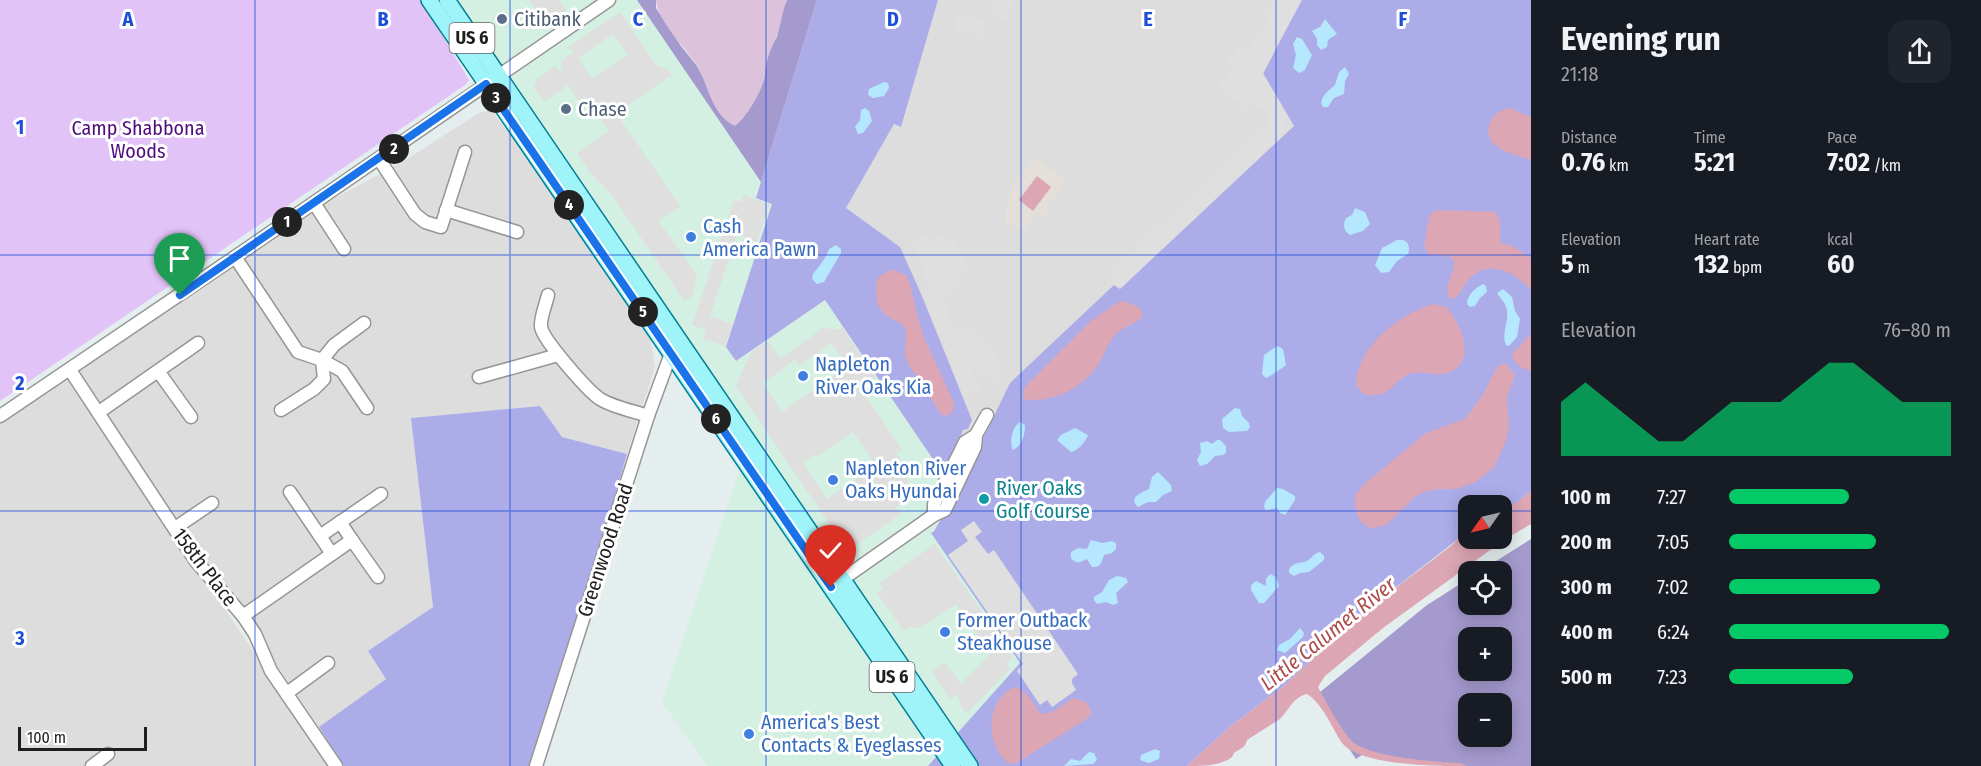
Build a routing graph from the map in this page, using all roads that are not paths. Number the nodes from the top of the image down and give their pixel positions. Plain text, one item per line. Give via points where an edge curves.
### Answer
1 (429, 0) edge
2 (447, 0) edge
3 (609, 0) edge
4 (492, 80) junction
5 (465, 152) dead end
6 (379, 159) junction
7 (314, 203) junction
8 (446, 210) junction
9 (517, 232) dead end
10 (344, 249) dead end
11 (235, 258) junction
12 (548, 295) dead end
13 (364, 323) dead end
14 (677, 336) junction
15 (198, 343) dead end
16 (672, 354) junction
17 (558, 355) junction
18 (322, 360) junction
19 (70, 370) junction
20 (158, 371) junction
21 (479, 377) dead end
22 (367, 408) dead end
23 (281, 410) dead end
24 (99, 412) junction
25 (987, 415) dead end
26 (0, 416) edge
27 (648, 416) junction
28 (191, 417) dead end
29 (290, 492) dead end
30 (381, 494) dead end
31 (212, 503) dead end
32 (340, 522) junction
33 (175, 528) junction
34 (320, 536) junction
35 (352, 540) junction
36 (332, 554) junction
37 (378, 577) dead end
38 (837, 583) junction
39 (243, 616) junction
40 (328, 663) dead end
41 (287, 693) junction
42 (108, 754) dead end
43 (92, 766) edge
44 (336, 766) edge
45 (537, 766) edge
46 (953, 766) edge
47 (970, 766) edge

1 - 4 main road, US 6
2 - 4 main road, US 6
3 - 4 street
4 - 6 street
4 - 14 main road, US 6
4 - 16 main road, US 6
5 - 8 street
6 - 7 street
6 - 8 street via 415,214 425,222 441,227
7 - 10 street
7 - 11 street
8 - 9 street
11 - 18 street via 298,352
11 - 19 street
12 - 17 street via 541,327
13 - 18 street via 334,345
14 - 16 street, Greenwood Road
14 - 38 main road, US 6
15 - 20 street
16 - 27 street, Greenwood Road
16 - 38 main road, US 6
17 - 21 street
17 - 27 street via 600,400
18 - 22 street via 342,370
18 - 23 street via 324,379
19 - 24 street, 158th Place
19 - 26 street
20 - 24 street
20 - 28 street
24 - 33 street, 158th Place
25 - 38 street via 945,510
27 - 45 street, Greenwood Road
29 - 34 street
30 - 32 street
31 - 33 street
32 - 34 street
32 - 35 street
33 - 39 street, 158th Place via 195,560
34 - 36 street
35 - 36 street
35 - 37 street
36 - 39 street
38 - 46 main road, US 6
38 - 47 main road, US 6
39 - 41 street, 158th Place
40 - 41 street
41 - 44 street, 158th Place
42 - 43 street

